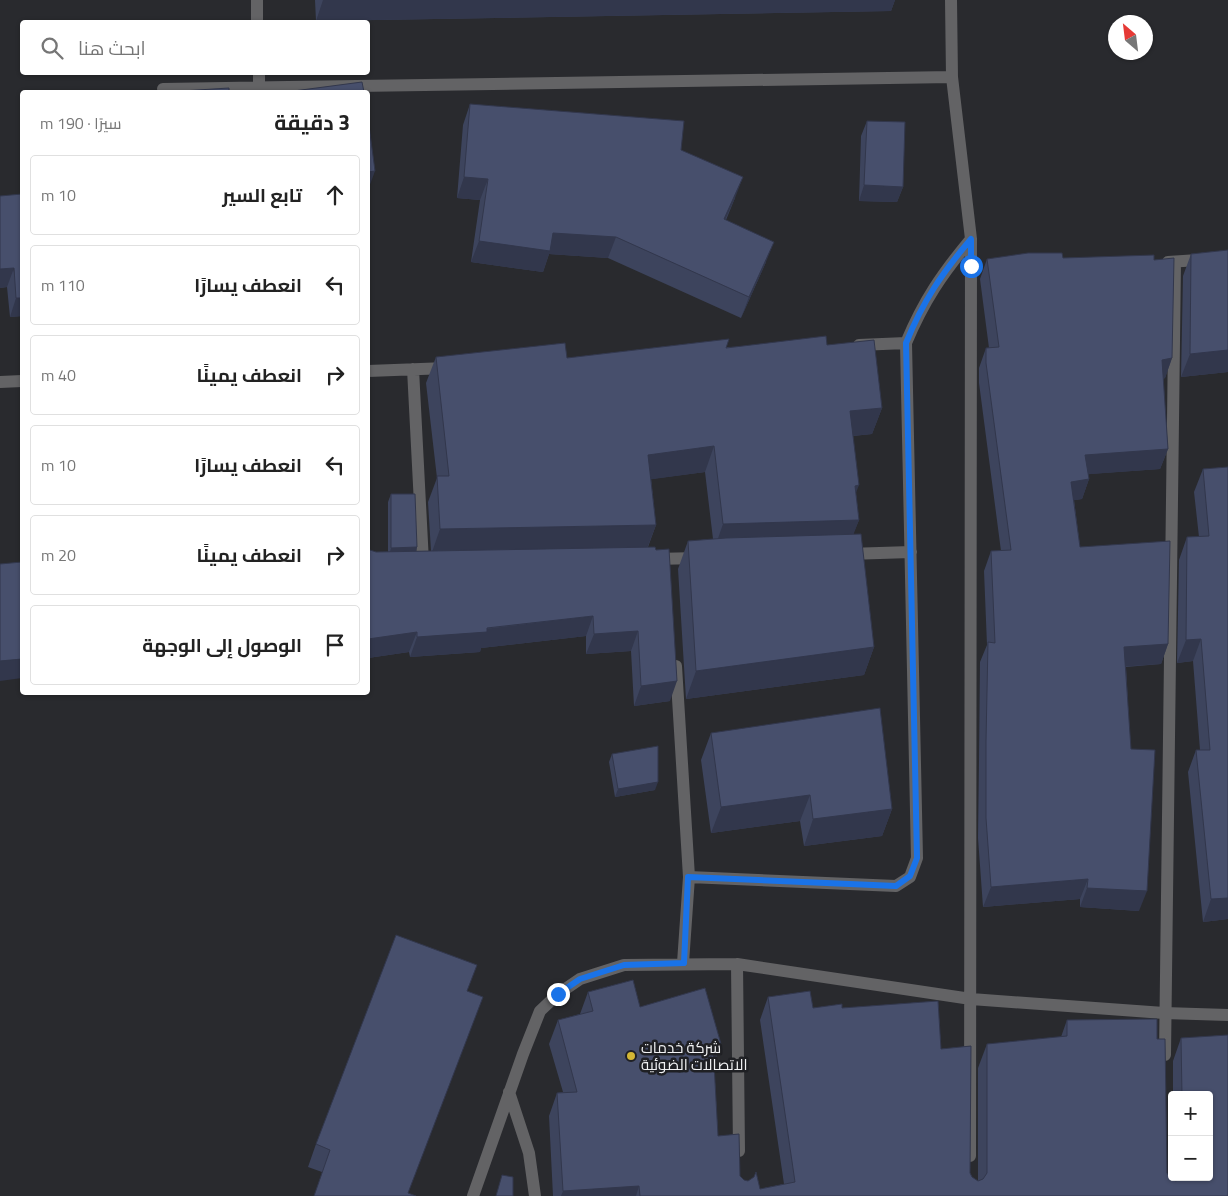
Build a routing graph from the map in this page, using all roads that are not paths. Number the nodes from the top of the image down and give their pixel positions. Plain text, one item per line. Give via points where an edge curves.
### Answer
1 (257, 0) edge
2 (951, 0) edge
3 (257, 20) edge
4 (259, 75) edge
5 (952, 77) junction
6 (259, 88) junction
7 (163, 89) dead end
8 (971, 239) junction
9 (1228, 258) edge
10 (1176, 262) junction
11 (1156, 263) edge
12 (906, 343) junction
13 (847, 346) edge
14 (463, 367) edge
15 (413, 369) junction
16 (370, 371) edge
17 (20, 381) edge
18 (0, 382) edge
19 (911, 552) junction
20 (834, 554) edge
21 (708, 558) edge
22 (640, 560) edge
23 (423, 562) edge
24 (675, 649) edge
25 (688, 877) junction
26 (684, 963) junction
27 (737, 964) junction
28 (971, 999) junction
29 (1164, 1013) junction
30 (1228, 1015) edge
31 (1165, 1070) edge
32 (509, 1092) junction
33 (970, 1166) edge
34 (739, 1167) edge
35 (473, 1196) edge
36 (535, 1196) edge

1 - 3 street
2 - 5 street
4 - 6 street
5 - 6 street
5 - 8 street
6 - 7 street
8 - 12 street via 944,271 924,302
8 - 28 street via 976,266
9 - 10 street
10 - 11 street
10 - 29 street
12 - 13 street
12 - 19 street
14 - 15 street
15 - 16 street
15 - 23 street
17 - 18 street
19 - 20 street
19 - 25 street via 917,858 910,876 896,886
21 - 22 street via 670,564
24 - 25 street
25 - 26 street
26 - 27 street
26 - 32 street via 624,965 580,979 558,994 540,1012
27 - 28 street
27 - 34 street
28 - 29 street
28 - 33 street
29 - 30 street
29 - 31 street
32 - 35 street
32 - 36 street via 529,1153

